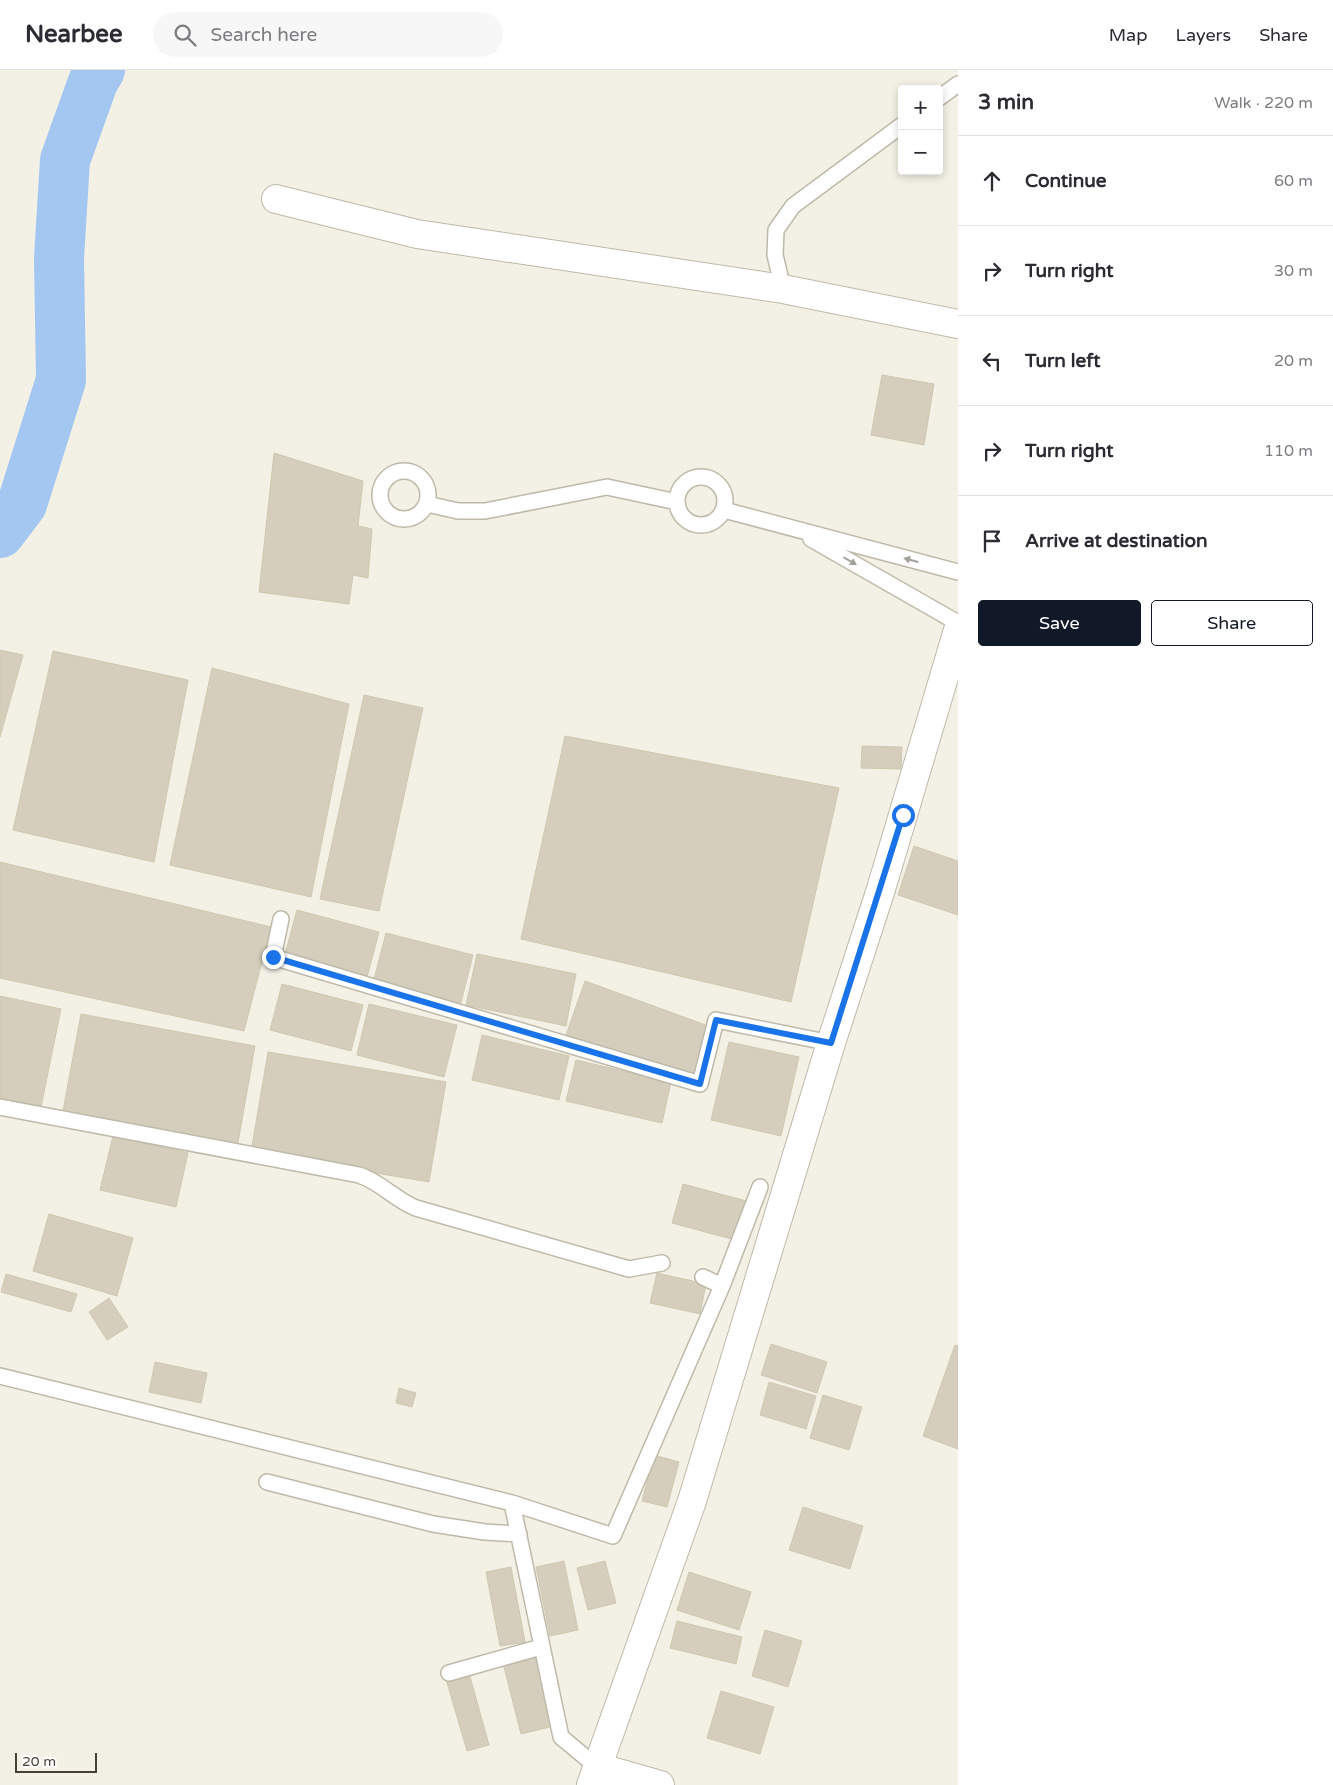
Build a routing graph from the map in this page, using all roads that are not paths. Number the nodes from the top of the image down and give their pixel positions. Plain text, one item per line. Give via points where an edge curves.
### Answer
1 (958, 84) edge
2 (943, 95) edge
3 (898, 128) edge
4 (276, 199) dead end
5 (783, 289) junction
6 (958, 324) edge
7 (677, 502) junction
8 (427, 504) dead end
9 (724, 510) junction
10 (793, 528) junction
11 (958, 572) edge
12 (958, 623) edge
13 (958, 630) edge
14 (280, 919) dead end
15 (831, 1043) junction
16 (0, 1107) edge
17 (760, 1187) dead end
18 (662, 1263) dead end
19 (703, 1276) dead end
20 (722, 1286) junction
21 (0, 1376) edge
22 (267, 1482) dead end
23 (512, 1503) junction
24 (519, 1534) junction
25 (541, 1647) junction
26 (449, 1673) dead end
27 (594, 1776) edge
28 (660, 1785) edge

1 - 2 lane
3 - 5 lane via 793,206 776,230 775,255
4 - 5 street via 417,234
5 - 6 street
7 - 8 lane via 607,487 485,511 458,511
7 - 9 lane via 684,517 697,525 714,522
7 - 9 lane via 678,494 687,482 701,477 716,482 721,488 725,495
9 - 10 lane
11 -> 10 lane
10 -> 12 lane
13 - 15 street via 881,889
14 - 15 lane via 273,957 700,1084 716,1020
15 - 27 street via 692,1501
16 - 18 lane via 360,1175 372,1179 416,1208 629,1268
17 - 20 lane
19 - 20 lane
20 - 23 lane via 612,1536
21 - 23 lane
22 - 24 lane via 433,1524
23 - 24 lane
24 - 25 lane
25 - 26 lane
25 - 27 lane via 561,1737
27 - 28 street

